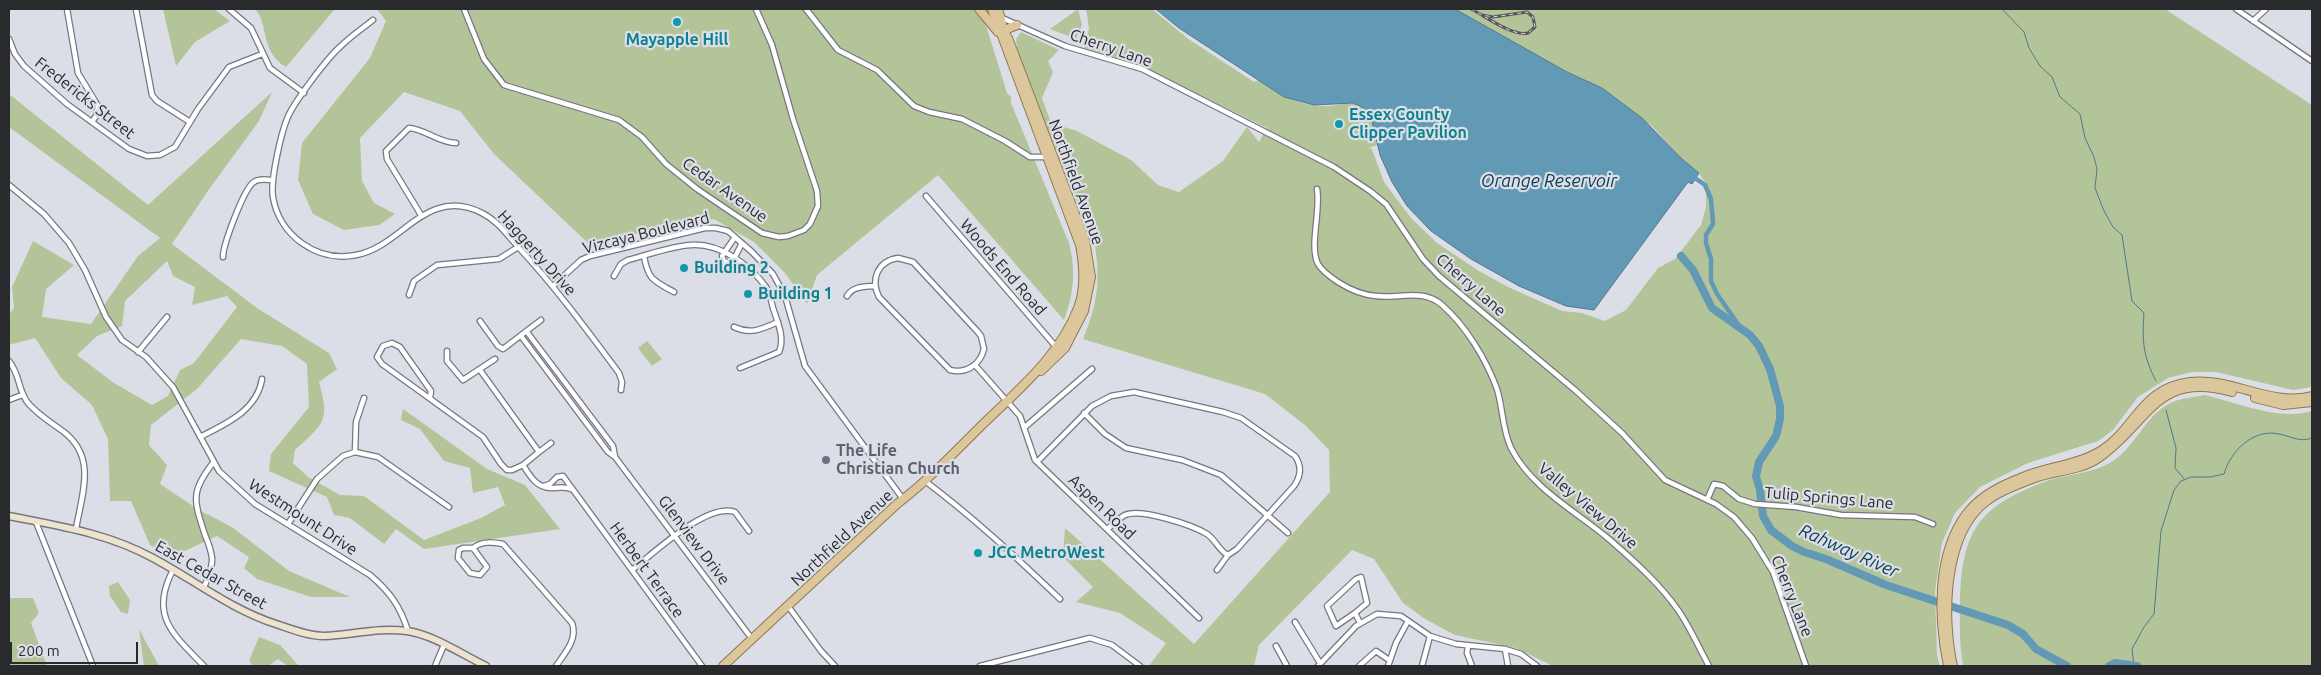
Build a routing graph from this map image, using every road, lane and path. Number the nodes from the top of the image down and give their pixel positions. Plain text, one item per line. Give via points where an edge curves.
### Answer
1 (67, 9) edge
2 (136, 9) edge
3 (229, 9) edge
4 (464, 9) edge
5 (756, 9) edge
6 (806, 9) edge
7 (979, 9) edge
8 (987, 9) edge
9 (2236, 9) edge
10 (2266, 9) edge
11 (996, 12) edge
12 (373, 20) dead end
13 (2253, 21) junction
14 (1017, 25) junction
15 (1004, 34) junction
16 (9, 39) edge
17 (262, 54) junction
18 (2312, 61) edge
19 (304, 93) junction
20 (92, 122) junction
21 (190, 122) junction
22 (456, 143) dead end
23 (1046, 157) junction
24 (272, 180) junction
25 (9, 185) edge
26 (1318, 189) dead end
27 (926, 196) dead end
28 (421, 215) junction
29 (735, 237) junction
30 (742, 244) junction
31 (518, 247) junction
32 (725, 252) junction
33 (644, 256) junction
34 (223, 257) dead end
35 (735, 258) junction
36 (614, 276) dead end
37 (553, 286) junction
38 (875, 286) junction
39 (674, 292) dead end
40 (409, 295) dead end
41 (847, 296) dead end
42 (167, 317) dead end
43 (541, 320) dead end
44 (480, 321) dead end
45 (778, 322) junction
46 (734, 327) dead end
47 (527, 332) junction
48 (521, 336) junction
49 (447, 351) dead end
50 (1059, 351) junction
51 (138, 352) junction
52 (495, 359) dead end
53 (9, 362) edge
54 (975, 365) junction
55 (740, 368) dead end
56 (1092, 369) dead end
57 (480, 370) junction
58 (262, 379) dead end
59 (621, 390) dead end
60 (22, 395) junction
61 (2312, 396) edge
62 (364, 398) dead end
63 (430, 398) junction
64 (9, 400) edge
65 (1007, 401) junction
66 (2312, 402) edge
67 (1084, 413) junction
68 (1025, 427) junction
69 (200, 437) junction
70 (551, 443) dead end
71 (355, 452) junction
72 (539, 452) junction
73 (615, 457) junction
74 (1037, 462) junction
75 (213, 463) junction
76 (523, 465) junction
77 (925, 481) junction
78 (544, 486) junction
79 (572, 489) junction
80 (903, 499) junction
81 (1708, 500) junction
82 (449, 507) dead end
83 (1268, 515) junction
84 (9, 516) edge
85 (36, 522) junction
86 (288, 524) junction
87 (1933, 524) dead end
88 (76, 529) junction
89 (1107, 529) junction
90 (748, 531) dead end
91 (1288, 533) dead end
92 (676, 537) junction
93 (473, 548) junction
94 (1228, 554) junction
95 (173, 570) junction
96 (632, 570) junction
97 (1217, 570) dead end
98 (204, 588) junction
99 (1946, 597) junction
100 (1060, 599) dead end
101 (788, 606) junction
102 (1945, 611) junction
103 (1355, 613) junction
104 (1199, 618) dead end
105 (1408, 621) junction
106 (1295, 622) dead end
107 (1360, 623) junction
108 (408, 631) junction
109 (1430, 636) junction
110 (752, 639) junction
111 (444, 645) junction
112 (1276, 646) dead end
113 (1468, 646) junction
114 (1505, 649) junction
115 (1389, 660) junction
116 (1319, 664) edge
117 (93, 666) edge
118 (204, 666) edge
119 (435, 666) edge
120 (486, 666) edge
121 (556, 666) edge
122 (702, 666) edge
123 (724, 666) edge
124 (835, 666) edge
125 (980, 666) edge
126 (1140, 666) edge
127 (1287, 666) edge
128 (1359, 666) edge
129 (1388, 666) edge
130 (1422, 666) edge
131 (1472, 666) edge
132 (1508, 666) edge
133 (1537, 666) edge
134 (1709, 666) edge
135 (1806, 666) edge
136 (1948, 666) edge
137 (1953, 666) edge

1 - 20 street via 78,73 98,106
2 - 21 street via 152,95
3 - 17 street via 251,28
4 - 5 street, Cedar Avenue via 484,59 504,85 619,120 642,137 666,164 697,189 762,233 788,236 810,224 818,206 817,191 772,45
6 - 23 street via 838,50 877,70 914,106 962,118 1030,157
7 - 15 main road
8 - 11 main road
9 - 13 street
10 - 13 street
11 - 14 street, Cherry Lane
11 - 15 main road, Northfield Avenue
12 - 19 street, Haggerty Drive via 339,47
13 - 18 street
14 - 15 main road via 1011,26
14 - 81 street, Cherry Lane via 1066,46 1142,69 1294,146 1370,191 1390,210 1423,259 1439,276 1575,390 1622,433 1665,480
15 - 23 main road, Northfield Avenue
15 - 50 main road, Northfield Avenue via 1085,240 1089,260 1089,293 1084,311 1074,333
16 - 20 street, Fredericks Street via 24,66
17 - 19 street via 270,68
17 - 21 street, Fredericks Street via 229,68
19 - 24 street, Haggerty Drive via 286,123
20 - 21 street, Fredericks Street via 129,149 147,156 160,155 175,146
22 - 28 street via 409,128 386,151 387,160
23 - 50 main road, Northfield Avenue via 1080,245 1083,261 1083,293
24 - 28 street, Haggerty Drive via 275,206 290,234 305,246 324,254 346,256 376,248
24 - 34 street via 258,180 249,186
25 - 51 street, Westmount Drive via 54,224 80,260 106,317 122,340
26 - 134 street, Valley View Drive via 1315,248 1318,264 1350,289 1374,296 1410,294 1440,303 1481,354 1497,390 1511,447 1526,470 1648,574 1678,610
27 - 50 street, Woods End Road
28 - 31 street, Haggerty Drive via 446,206 473,209 499,225
29 - 30 street, Vizcaya Boulevard
29 - 32 street
29 - 37 street, Vizcaya Boulevard via 722,229 706,228 590,256 581,260
30 - 35 street
30 - 80 street, Vizcaya Boulevard via 781,285 805,366
31 - 37 street, Haggerty Drive
31 - 40 street via 494,260 437,264 414,281
32 - 33 street via 690,245
32 - 35 street
32 - 35 street via 722,256 724,261 732,263
33 - 36 street via 621,264
33 - 39 street via 646,271 652,280
35 - 45 street via 767,288
37 - 59 street, Haggerty Drive via 619,373
38 - 41 street via 857,287
38 - 54 street via 879,296 946,367 956,372
38 - 54 street via 878,271 888,261 903,258 913,262 981,336 983,355
42 - 51 street
43 - 47 street
44 - 48 street via 502,349
45 - 46 street via 752,331
45 - 55 street via 782,336 779,352
47 - 48 street
47 - 73 street, Glenview Drive via 613,446
48 - 73 street, Glenview Drive
49 - 57 street via 447,361 462,379
50 - 65 main road, Northfield Avenue
51 - 69 street, Westmount Drive via 173,387
52 - 57 street
53 - 60 street via 16,370
54 - 65 street, Aspen Road
56 - 68 street
57 - 72 street
58 - 69 street via 255,398 243,412
60 - 64 street
60 - 88 street via 37,412 72,439 82,453 85,476
61 - 99 main road via 2278,398 2206,382 2189,382 2164,391 2148,401 2115,438 2094,455 2030,474 1991,491 1977,502 1953,541
62 - 71 street via 356,422
63 - 63 street via 379,361 378,354 383,346 392,343 400,347 431,391
63 - 76 street via 483,437 507,470
65 - 68 street, Aspen Road
65 - 77 main road, Northfield Avenue
66 - 99 main road via 2283,405 2209,387 2166,395 2154,402 2119,442 2094,461 2032,479 1987,500 1965,526 1958,542
67 - 74 street
67 - 83 street via 1105,434 1126,448 1182,460 1221,475
67 - 83 street via 1106,398 1134,392 1241,418 1295,456 1299,464 1297,482
68 - 74 street, Aspen Road via 1029,448
69 - 75 street, Westmount Drive
70 - 72 street
71 - 82 street via 378,457
71 - 86 street via 343,456 317,479
72 - 76 street
73 - 92 street, Glenview Drive
74 - 89 street, Aspen Road
75 - 86 street, Westmount Drive via 245,497
75 - 98 street via 201,478 195,495 197,512 212,556
76 - 78 street via 532,480
77 - 80 main road, Northfield Avenue
77 - 100 street
78 - 79 street
78 - 79 street, Herbert Terrace via 561,476
79 - 96 street, Herbert Terrace
80 - 101 main road, Northfield Avenue
81 - 87 street, Tulip Springs Lane via 1714,484 1723,486 1738,499 1756,504 1841,515 1915,517
81 - 135 street, Cherry Lane via 1734,517 1764,556
83 - 91 street
83 - 94 street
84 - 85 main road, East Cedar Street
85 - 88 main road, East Cedar Street
85 - 117 street
86 - 108 street, Westmount Drive via 383,586 399,606
88 - 95 main road, East Cedar Street via 108,537
89 - 94 street via 1126,514 1144,513 1196,528 1215,540
89 - 104 street, Aspen Road
90 - 92 street via 735,512 718,510 699,519
92 - 96 street
92 - 110 street, Glenview Drive
93 - 93 street via 462,548 457,555 470,573 480,576 487,567
93 - 121 street via 491,542 503,544 572,623 574,638
94 - 97 street
95 - 98 main road, East Cedar Street
95 - 118 street via 162,600 164,616 172,633
96 - 122 street, Herbert Terrace
98 - 108 main road, East Cedar Street via 250,614 308,633 324,636 376,630
99 - 102 main road
101 - 110 main road, Northfield Avenue
101 - 124 street
102 - 136 main road
102 - 137 main road
103 - 103 street via 1367,603 1361,577 1327,606 1336,626
103 - 107 street
105 - 107 street via 1401,616 1378,614
105 - 109 street
105 - 115 street
106 - 116 street
107 - 116 street
108 - 111 main road, East Cedar Street
109 - 113 street
109 - 130 street
110 - 123 main road, Northfield Avenue
111 - 119 street
111 - 120 main road, East Cedar Street
112 - 127 street
113 - 114 street
113 - 131 street
114 - 132 street
114 - 133 street via 1521,654
115 - 128 street via 1376,651
115 - 129 street
125 - 126 street via 1090,638 1112,645

